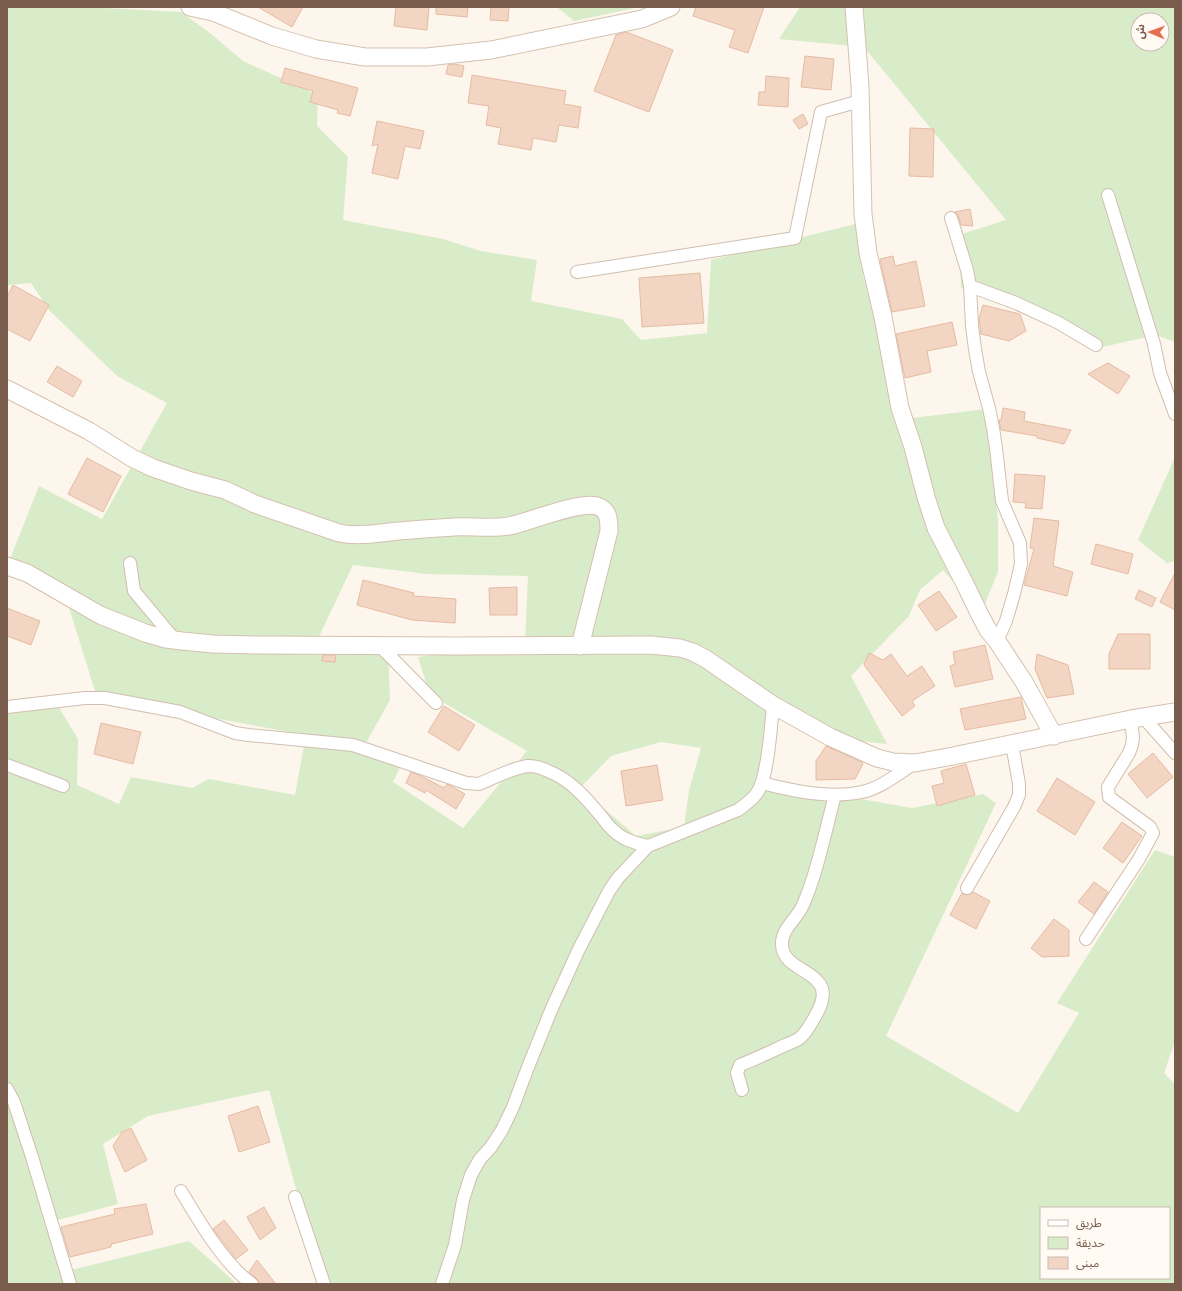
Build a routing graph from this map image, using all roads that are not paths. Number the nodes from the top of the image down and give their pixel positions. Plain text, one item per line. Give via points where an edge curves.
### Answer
1 (190, 7) edge
2 (672, 7) edge
3 (854, 7) edge
4 (860, 101) junction
5 (1108, 195) dead end
6 (951, 218) dead end
7 (577, 272) dead end
8 (970, 286) junction
9 (1096, 345) dead end
10 (7, 389) edge
11 (1175, 414) edge
12 (130, 562) dead end
13 (7, 566) edge
14 (176, 640) junction
15 (997, 641) junction
16 (379, 645) junction
17 (580, 646) junction
18 (436, 703) dead end
19 (773, 705) junction
20 (7, 707) edge
21 (1175, 712) edge
22 (1137, 718) junction
23 (1054, 736) junction
24 (1012, 744) junction
25 (1175, 753) edge
26 (915, 763) junction
27 (7, 765) edge
28 (762, 783) junction
29 (63, 786) dead end
30 (835, 794) junction
31 (648, 846) junction
32 (967, 888) dead end
33 (1086, 939) dead end
34 (7, 1090) edge
35 (742, 1090) dead end
36 (181, 1192) dead end
37 (295, 1196) dead end
38 (70, 1284) edge
39 (252, 1284) edge
40 (324, 1284) edge
41 (442, 1284) edge

1 - 2 street via 213,12 272,36 316,49 365,57 427,57 491,50 642,19
3 - 4 street
4 - 7 street via 821,112 794,238
4 - 15 street via 863,214 868,252 900,408 936,528 980,616
5 - 11 street via 1154,344 1160,373
6 - 8 street
8 - 9 street via 1059,323
8 - 15 street via 975,349 994,435 1002,501 1020,543 1021,564 1006,621
10 - 17 street via 89,431 153,468 225,490 260,506 339,533 360,536 462,527 492,528 509,526 577,507 598,506 607,512 609,531
12 - 14 street via 134,591
13 - 14 street via 27,573 100,615 145,633
14 - 16 street via 213,644
15 - 23 street via 1024,682
16 - 17 street
16 - 18 street
17 - 19 street via 651,645 680,648 706,659
19 - 26 street via 830,737 877,758
19 - 28 street
20 - 31 street via 105,698 180,712 235,733 353,744 466,783 479,784 517,768 537,767 555,774 573,786 619,835 630,842
21 - 22 street
22 - 23 street
22 - 25 street
22 - 33 street via 1129,753 1108,787 1108,792 1109,797 1150,826 1153,833 1139,859
23 - 24 street
24 - 26 street
24 - 32 street via 1019,794
26 - 30 street via 880,785 863,792
27 - 29 street
28 - 30 street
28 - 31 street via 749,803 738,810
30 - 35 street via 812,883 802,908 785,933 782,945 785,956 820,984 823,992 821,1005 809,1028 800,1038 740,1065 737,1073
31 - 41 street via 609,890 552,1008 502,1130 471,1174 463,1200 455,1245
34 - 38 street via 14,1102 32,1157
36 - 39 street via 221,1252
37 - 40 street

